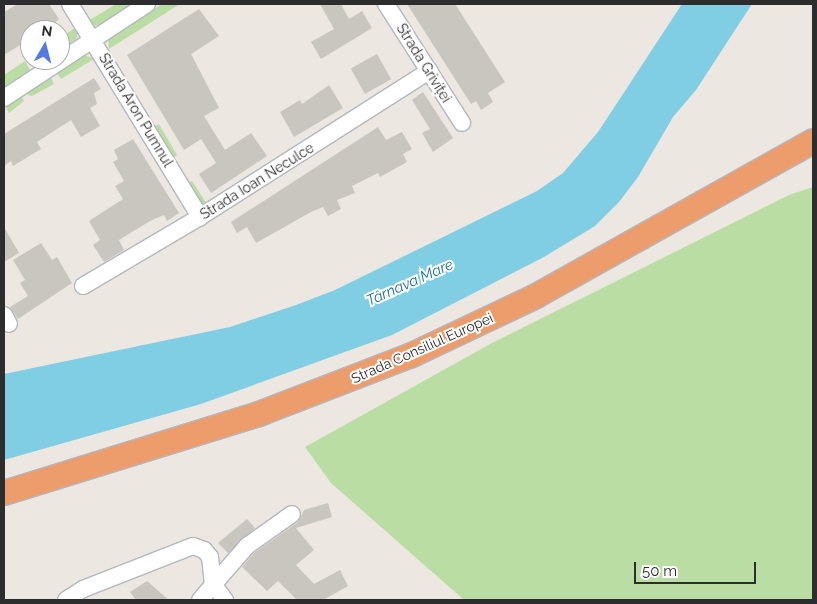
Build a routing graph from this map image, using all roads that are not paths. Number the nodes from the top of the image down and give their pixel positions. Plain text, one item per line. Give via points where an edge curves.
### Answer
1 (70, 4) edge
2 (148, 4) edge
3 (386, 4) edge
4 (92, 38) junction
5 (429, 71) junction
6 (4, 98) edge
7 (462, 123) dead end
8 (813, 141) edge
9 (200, 217) junction
10 (83, 286) dead end
11 (4, 493) edge
12 (292, 514) dead end
13 (213, 584) junction
14 (66, 600) edge
15 (200, 600) edge
16 (226, 600) edge

1 - 4 street, Strada Aron Pumnul
2 - 4 street
3 - 5 street, Strada Griviței
4 - 6 street
4 - 9 street, Strada Aron Pumnul
5 - 7 street, Strada Griviței
5 - 9 street, Strada Ioan Neculce
8 - 11 highway, Strada Consiliul Europei via 553,287 412,355 259,414
9 - 10 street, Strada Ioan Neculce
12 - 13 street via 247,546
13 - 14 street via 210,557 204,550 193,546 83,589
13 - 15 street
13 - 16 street

